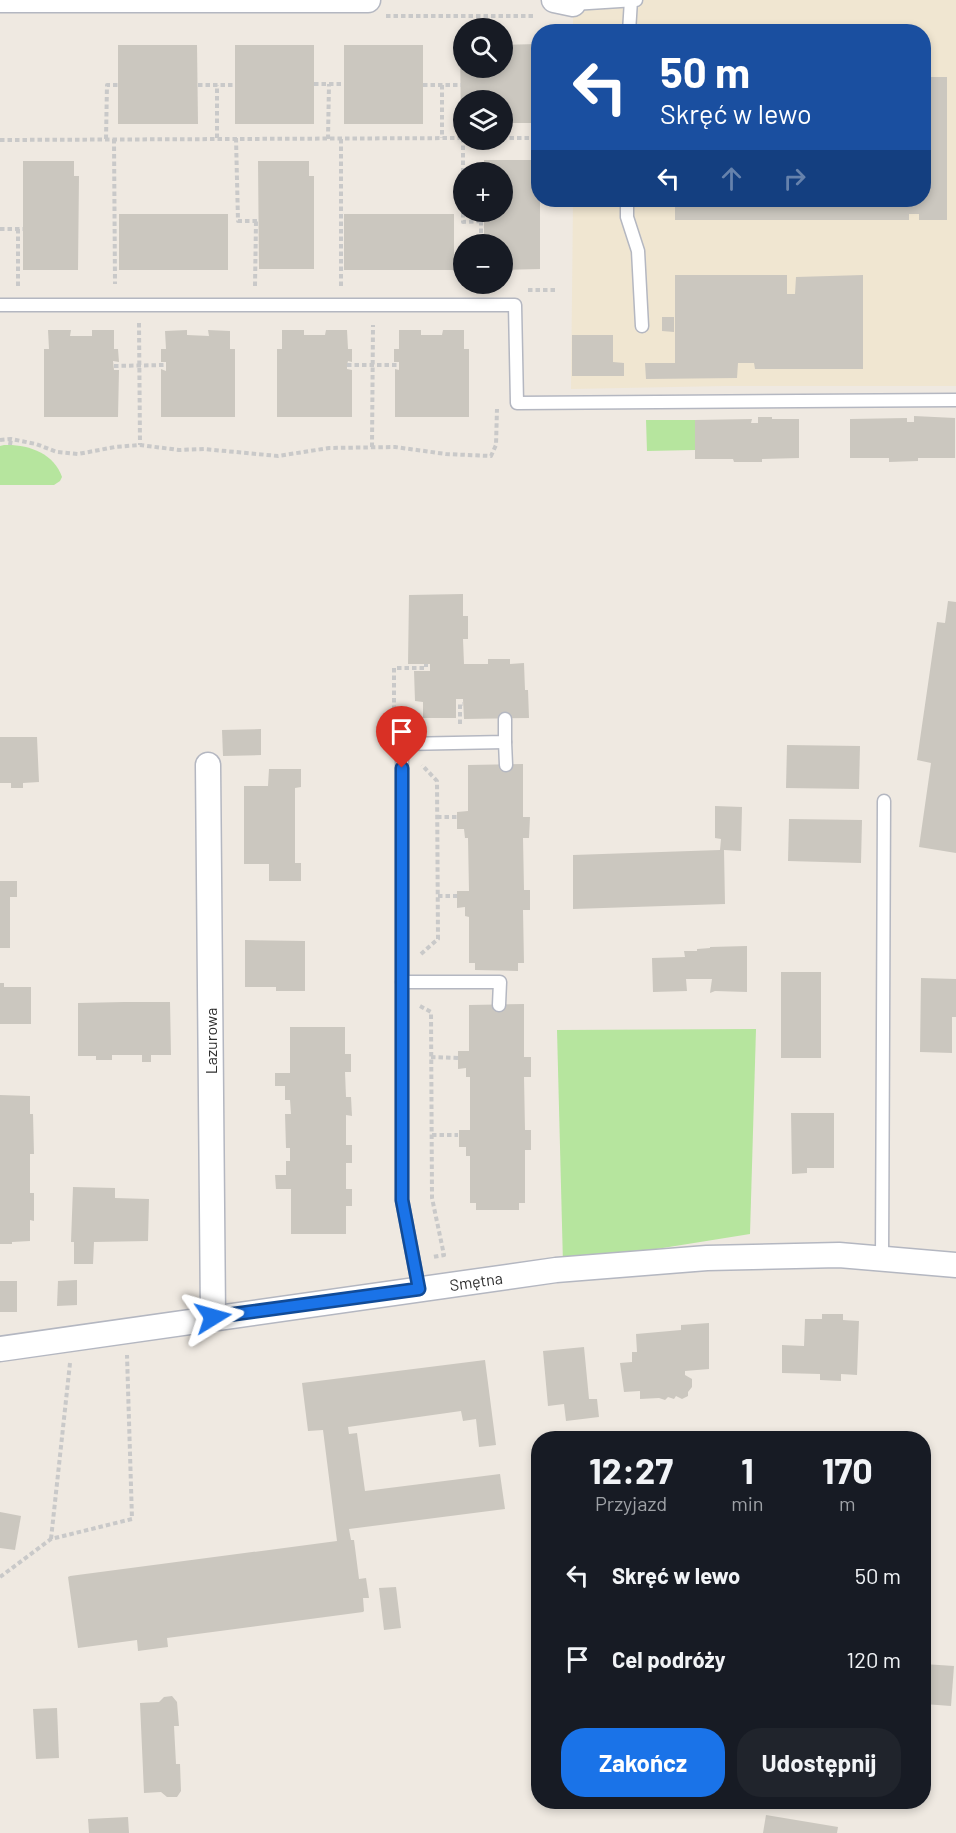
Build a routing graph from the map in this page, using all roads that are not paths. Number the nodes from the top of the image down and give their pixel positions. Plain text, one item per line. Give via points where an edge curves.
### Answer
1 (0, 0) edge
2 (368, 0) edge
3 (631, 0) edge
4 (636, 0) edge
5 (564, 2) edge
6 (630, 24) edge
7 (627, 207) edge
8 (0, 305) edge
9 (642, 326) dead end
10 (956, 400) edge
11 (505, 719) dead end
12 (505, 742) junction
13 (208, 765) dead end
14 (506, 765) dead end
15 (884, 801) dead end
16 (402, 982) junction
17 (500, 1005) dead end
18 (882, 1259) junction
19 (956, 1265) edge
20 (419, 1289) junction
21 (213, 1317) junction
22 (0, 1349) edge

1 - 2 street
3 - 4 lane
3 - 5 lane
3 - 6 lane
7 - 9 lane via 638,250
8 - 10 lane via 514,305 517,403
11 - 12 lane
12 - 14 lane
12 - 16 lane via 402,744
13 - 21 street, Lazurowa
15 - 18 lane
16 - 17 lane via 500,982
16 - 20 lane via 402,1200
18 - 19 street, Smętna
18 - 20 street, Smętna via 839,1255 707,1258 556,1270
20 - 21 street, Smętna
21 - 22 street, Smętna

